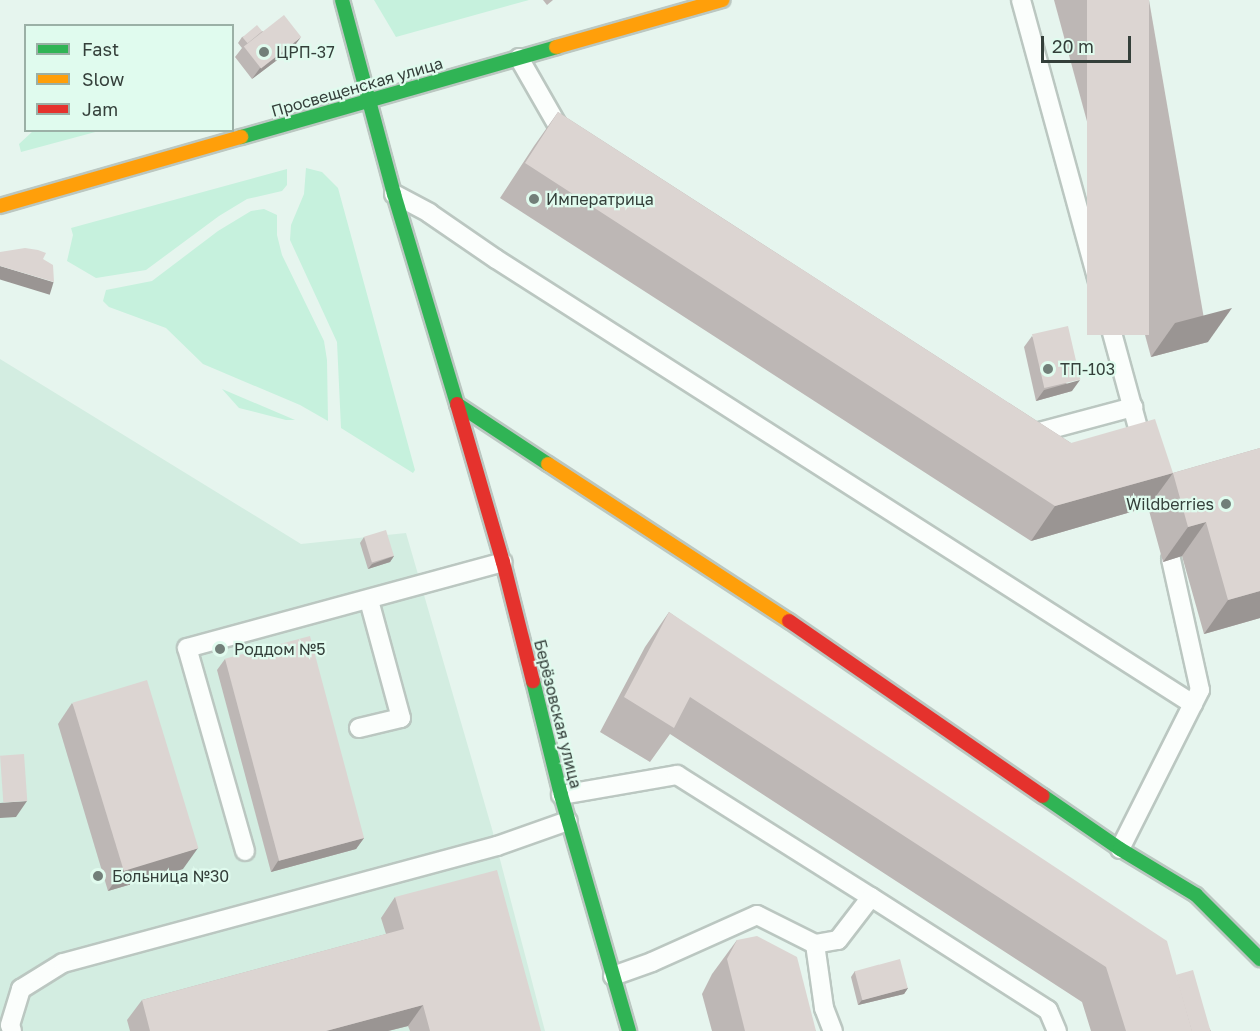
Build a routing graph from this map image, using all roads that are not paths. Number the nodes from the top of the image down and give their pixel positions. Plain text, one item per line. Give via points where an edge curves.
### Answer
1 (342, 0) edge
2 (722, 0) edge
3 (1021, 0) edge
4 (668, 7) edge
5 (519, 58) junction
6 (368, 101) junction
7 (582, 146) edge
8 (394, 194) junction
9 (0, 206) edge
10 (457, 404) junction
11 (1133, 407) junction
12 (1012, 422) edge
13 (1147, 461) edge
14 (1171, 559) dead end
15 (503, 562) junction
16 (369, 600) junction
17 (1193, 704) junction
18 (359, 728) dead end
19 (561, 795) junction
20 (568, 821) junction
21 (1120, 849) junction
22 (245, 851) dead end
23 (871, 897) junction
24 (815, 944) junction
25 (1260, 958) edge
26 (613, 976) junction
27 (12, 1031) edge
28 (629, 1031) edge
29 (833, 1031) edge
30 (1057, 1031) edge

1 - 6 street
2 - 4 street, Просвещенская улица
3 - 11 lane
4 - 5 street, Просвещенская улица
5 - 6 street, Просвещенская улица
5 - 7 lane via 561,134
6 - 8 street, Берёзовская улица
6 - 9 street, Просвещенская улица
8 - 10 street, Берёзовская улица
8 - 17 lane
10 - 15 street, Берёзовская улица
10 - 21 street via 790,622
11 - 12 lane via 1032,434
11 - 13 lane
14 - 17 lane via 1200,690
15 - 16 lane
15 - 19 street, Берёзовская улица
16 - 18 lane via 401,718
16 - 22 lane via 188,648
17 - 21 lane
19 - 20 street, Берёзовская улица
19 - 23 lane via 676,775
20 - 26 street, Берёзовская улица
20 - 27 lane via 497,846 63,963 21,988 10,1025
21 - 25 street via 1196,895
23 - 24 lane via 838,940
23 - 30 lane via 1048,1010
24 - 26 lane via 757,915
24 - 29 lane via 824,1008
26 - 28 street, Берёзовская улица

